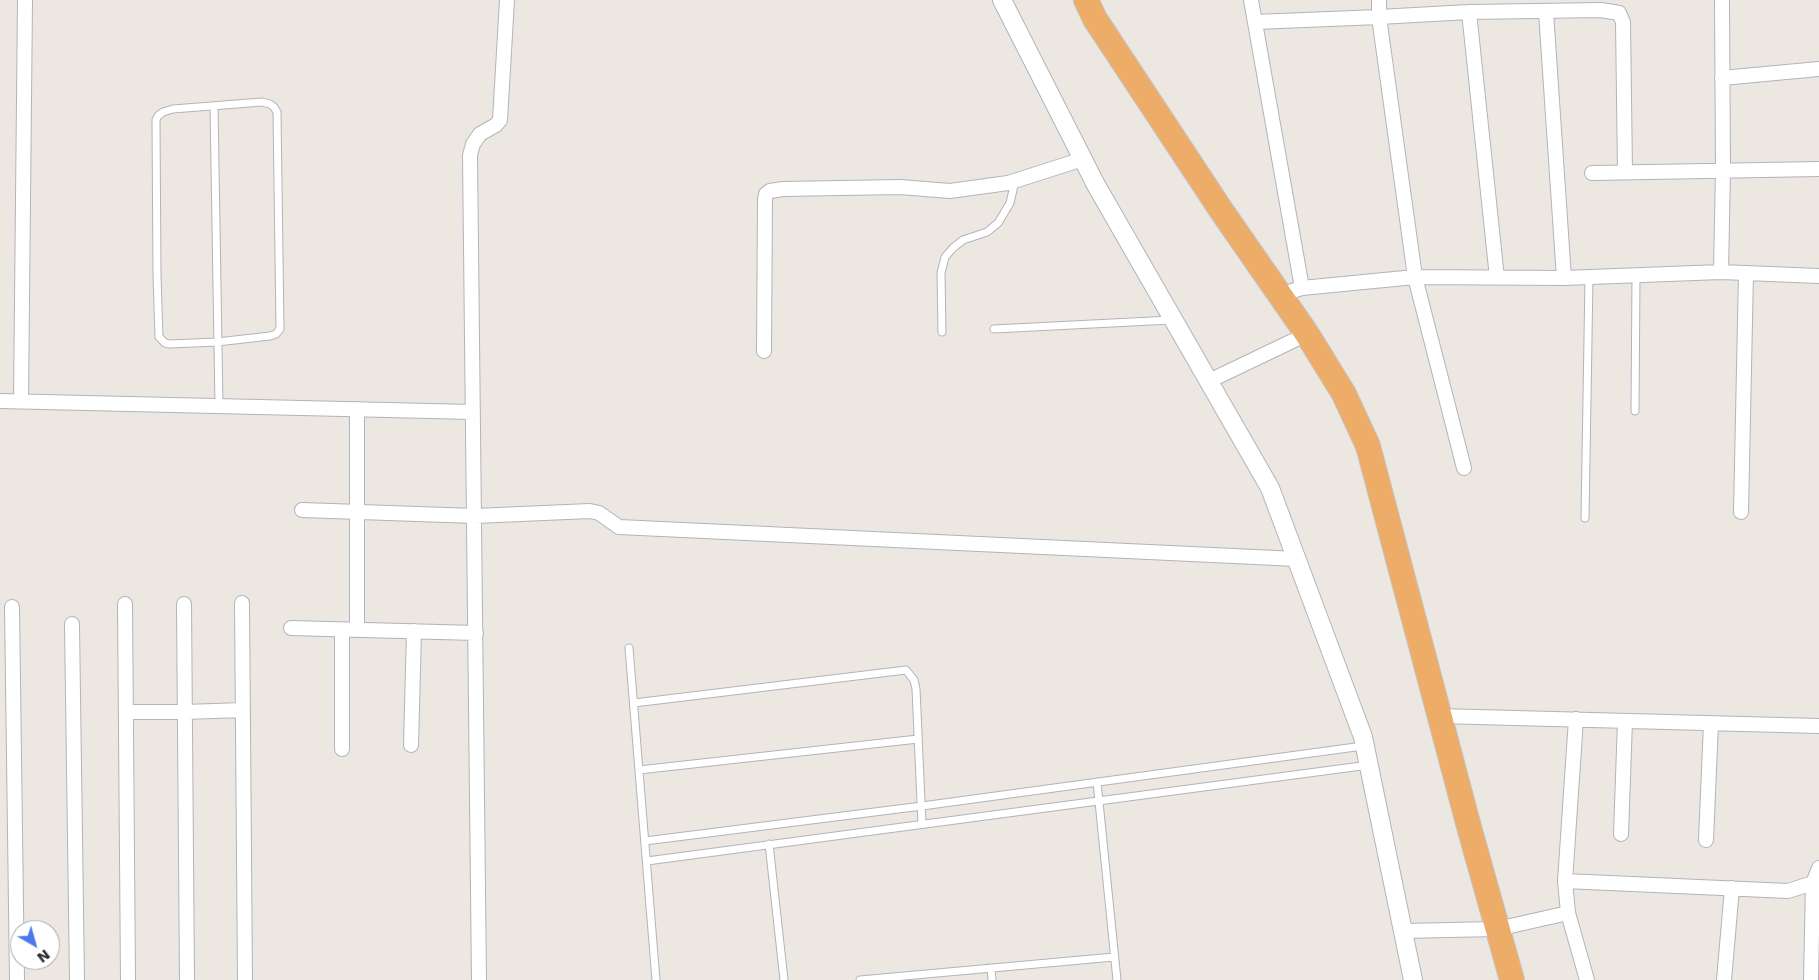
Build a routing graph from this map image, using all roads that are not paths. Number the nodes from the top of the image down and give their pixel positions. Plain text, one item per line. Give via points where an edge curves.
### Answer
1 (25, 0) edge
2 (507, 0) edge
3 (1002, 0) edge
4 (1086, 0) edge
5 (1251, 0) edge
6 (1379, 0) edge
7 (1722, 0) edge
8 (1515, 6) edge
9 (1469, 12) junction
10 (1546, 12) junction
11 (1379, 17) junction
12 (1254, 22) junction
13 (1819, 70) edge
14 (1722, 78) junction
15 (214, 106) junction
16 (1083, 159) junction
17 (1819, 169) edge
18 (1724, 170) junction
19 (1625, 172) junction
20 (1592, 173) dead end
21 (1015, 180) junction
22 (1721, 272) junction
23 (1746, 273) junction
24 (1636, 276) junction
25 (1819, 276) edge
26 (1415, 277) junction
27 (1497, 278) junction
28 (1564, 278) junction
29 (1589, 278) junction
30 (1302, 288) junction
31 (1279, 295) junction
32 (1174, 320) junction
33 (994, 329) dead end
34 (942, 332) dead end
35 (1307, 334) junction
36 (217, 342) junction
37 (764, 352) dead end
38 (1209, 381) junction
39 (0, 400) edge
40 (21, 401) junction
41 (219, 406) junction
42 (357, 409) junction
43 (1635, 411) dead end
44 (473, 412) junction
45 (1464, 468) dead end
46 (302, 510) dead end
47 (356, 512) junction
48 (1741, 512) dead end
49 (475, 516) junction
50 (1585, 518) dead end
51 (1297, 559) junction
52 (125, 604) dead end
53 (184, 604) dead end
54 (242, 604) dead end
55 (12, 606) dead end
56 (72, 624) dead end
57 (291, 628) dead end
58 (342, 630) junction
59 (357, 630) junction
60 (414, 631) junction
61 (476, 633) junction
62 (629, 648) dead end
63 (634, 703) junction
64 (243, 710) junction
65 (126, 712) junction
66 (185, 712) junction
67 (1439, 716) junction
68 (1576, 719) junction
69 (1625, 721) junction
70 (1711, 723) junction
71 (1819, 726) edge
72 (918, 739) junction
73 (411, 745) dead end
74 (1365, 746) junction
75 (342, 749) dead end
76 (1369, 765) junction
77 (639, 770) junction
78 (1097, 782) junction
79 (1100, 801) junction
80 (922, 806) junction
81 (922, 824) junction
82 (1621, 834) dead end
83 (1706, 840) dead end
84 (645, 841) junction
85 (769, 844) junction
86 (646, 861) junction
87 (1819, 868) edge
88 (1565, 881) junction
89 (1813, 883) junction
90 (1732, 888) junction
91 (1568, 913) junction
92 (1497, 929) junction
93 (1403, 931) junction
94 (1114, 956) junction
95 (990, 968) junction
96 (17, 980) edge
97 (77, 980) edge
98 (128, 980) edge
99 (187, 980) edge
100 (245, 980) edge
101 (480, 980) edge
102 (656, 980) edge
103 (784, 980) edge
104 (860, 980) edge
105 (992, 980) edge
106 (1117, 980) edge
107 (1413, 980) edge
108 (1512, 980) edge
109 (1587, 980) edge
110 (1724, 980) edge
111 (1811, 980) edge

1 - 40 street
2 - 44 street via 500,120 480,134 470,155
3 - 16 street
4 - 31 highway via 1095,19
5 - 12 street
6 - 11 street
7 - 14 street
8 - 9 street
8 - 10 street
9 - 11 street
9 - 27 street
10 - 19 street via 1601,10 1619,13 1622,17
10 - 28 street
11 - 12 street
11 - 26 street
12 - 30 street
13 - 14 street
14 - 18 street
15 - 36 lane
15 - 36 lane via 163,112 156,120 157,275 159,337 162,341 169,344
15 - 36 lane via 262,102 270,104 277,112 280,329 270,336
16 - 21 street
16 - 32 street
17 - 18 street
18 - 19 street
18 - 22 street
19 - 20 street
21 - 34 lane via 1010,203 998,223 988,232 963,240 945,257 941,273
21 - 37 street via 950,191 900,187 770,191 766,194 765,208
22 - 23 street
22 - 24 street
23 - 25 street
23 - 48 street
24 - 29 street
24 - 43 lane
26 - 27 street
26 - 30 street
26 - 45 street
27 - 28 street
28 - 29 street
29 - 50 lane
30 - 31 street
31 - 35 highway
32 - 33 lane
32 - 38 street
35 - 38 street
35 - 67 highway via 1344,394 1368,446
36 - 41 lane
38 - 51 street via 1270,488
39 - 40 street
40 - 41 street
41 - 42 street
42 - 44 street
42 - 47 street
44 - 49 street
46 - 47 street
47 - 49 street
47 - 59 street
49 - 51 street via 590,511 599,513 618,527
49 - 61 street
51 - 74 street
52 - 65 street
53 - 66 street
54 - 64 street
55 - 96 street
56 - 97 street
57 - 58 street
58 - 59 street
58 - 75 street
59 - 60 street
60 - 61 street
60 - 73 street
61 - 101 street
62 - 63 lane
63 - 72 lane via 906,670 914,680
63 - 77 lane
64 - 66 street
64 - 100 street
65 - 66 street
65 - 98 street
66 - 99 street
67 - 68 street
67 - 92 highway
68 - 69 street
68 - 88 street
69 - 70 street
69 - 82 street
70 - 71 street
70 - 83 street
72 - 77 lane
72 - 80 lane
74 - 76 street
74 - 78 lane
76 - 79 lane
76 - 93 street
77 - 84 lane
78 - 79 lane
78 - 80 lane
79 - 81 lane
79 - 94 lane
80 - 81 lane
80 - 84 lane
81 - 85 lane
84 - 86 lane
85 - 86 lane
85 - 103 lane
86 - 102 lane
87 - 89 street
88 - 90 street
88 - 91 street
89 - 90 street via 1788,891
89 - 111 street
90 - 110 street
91 - 92 street
91 - 109 street
92 - 93 street
92 - 108 highway
93 - 107 street
94 - 95 lane
94 - 106 lane
95 - 104 lane
95 - 105 lane

